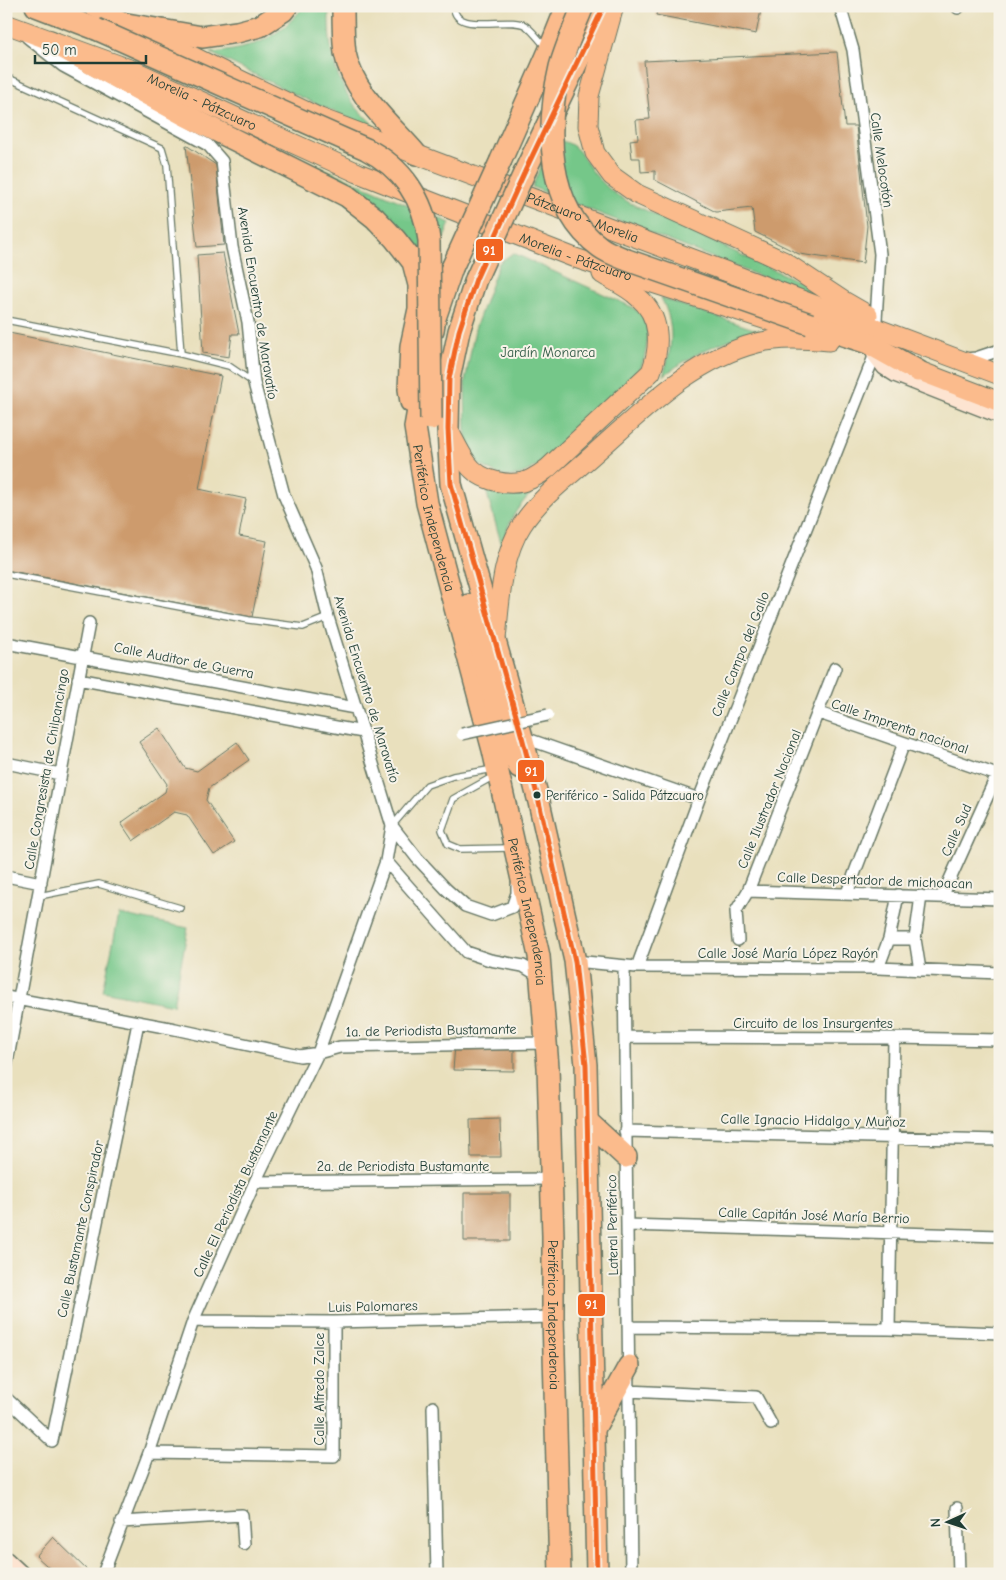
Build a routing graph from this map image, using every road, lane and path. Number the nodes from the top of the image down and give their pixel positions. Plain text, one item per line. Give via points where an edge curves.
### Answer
1 (36, 6) edge
2 (92, 6) edge
3 (287, 6) edge
4 (343, 6) edge
5 (454, 6) edge
6 (567, 6) edge
7 (583, 6) edge
8 (604, 6) edge
9 (614, 6) edge
10 (840, 6) edge
11 (127, 24) junction
12 (11, 26) edge
13 (50, 41) junction
14 (549, 51) junction
15 (6, 77) edge
16 (416, 154) junction
17 (575, 258) junction
18 (6, 320) edge
19 (876, 320) junction
20 (829, 340) junction
21 (916, 343) junction
22 (1000, 350) edge
23 (181, 354) junction
24 (875, 354) junction
25 (961, 360) junction
26 (918, 371) junction
27 (1000, 375) edge
28 (254, 383) junction
29 (1000, 402) edge
30 (1000, 414) edge
31 (431, 425) junction
32 (6, 574) edge
33 (328, 617) junction
34 (89, 623) dead end
35 (496, 640) junction
36 (6, 643) edge
37 (82, 656) junction
38 (835, 668) dead end
39 (78, 679) junction
40 (355, 708) junction
41 (818, 713) junction
42 (548, 715) dead end
43 (363, 732) junction
44 (462, 734) dead end
45 (522, 737) junction
46 (904, 743) junction
47 (6, 763) edge
48 (498, 771) junction
49 (60, 774) junction
50 (998, 776) edge
51 (699, 799) junction
52 (539, 802) junction
53 (392, 826) junction
54 (515, 848) junction
55 (386, 861) junction
56 (6, 876) edge
57 (41, 883) junction
58 (748, 891) junction
59 (847, 893) junction
60 (898, 895) junction
61 (39, 896) junction
62 (921, 896) junction
63 (942, 897) junction
64 (1000, 899) edge
65 (180, 908) dead end
66 (889, 939) junction
67 (915, 939) junction
68 (738, 940) dead end
69 (575, 961) junction
70 (624, 966) junction
71 (637, 966) junction
72 (878, 968) junction
73 (920, 970) junction
74 (1000, 973) edge
75 (541, 977) junction
76 (6, 997) edge
77 (19, 1000) junction
78 (138, 1022) junction
79 (625, 1037) junction
80 (894, 1038) junction
81 (1000, 1040) edge
82 (546, 1043) junction
83 (318, 1053) junction
84 (6, 1068) edge
85 (587, 1121) junction
86 (625, 1131) junction
87 (893, 1137) junction
88 (1000, 1140) edge
89 (626, 1157) junction
90 (551, 1179) junction
91 (255, 1182) junction
92 (627, 1225) junction
93 (891, 1232) junction
94 (1000, 1236) edge
95 (553, 1317) junction
96 (193, 1321) junction
97 (334, 1322) junction
98 (628, 1327) junction
99 (889, 1329) junction
100 (1000, 1333) edge
101 (629, 1366) junction
102 (628, 1391) junction
103 (6, 1398) edge
104 (433, 1407) dead end
105 (771, 1424) dead end
106 (594, 1430) junction
107 (150, 1453) junction
108 (957, 1508) dead end
109 (121, 1522) junction
110 (244, 1544) dead end
111 (6, 1560) edge
112 (21, 1574) edge
113 (103, 1574) edge
114 (437, 1574) edge
115 (560, 1574) edge
116 (597, 1574) edge
117 (631, 1574) edge
118 (958, 1574) edge

1 - 31 highway, bridge via 96,29 366,149 404,177 419,201 429,240
2 - 11 main road, Pátzcuaro - Morelia
3 - 11 highway via 260,26 202,37
4 - 16 highway via 345,54 356,81 370,103
5 - 14 lane via 459,18 468,22 511,21 526,26
6 - 14 highway
7 - 26 highway, bridge via 560,66 552,130 558,184 579,226 602,248 627,260 868,343
8 - 31 highway, Periférico Independencia, bridge via 476,279 450,379
9 - 19 main road via 589,96 588,126 595,153 612,176 636,194 783,261
10 - 19 street, Calle Melocotón via 853,50 880,254
11 - 16 main road, Pátzcuaro - Morelia via 320,118
12 - 13 main road, Morelia - Pátzcuaro
12 - 28 street, Avenida Encuentro de Maravatío via 63,66 208,146 222,161 232,247 248,322
13 - 17 main road, Morelia - Pátzcuaro via 135,71 358,173
13 - 31 highway via 183,114 347,196 382,225 413,262 419,285 409,389
14 - 31 highway, Periférico Independencia, bridge via 452,268 435,318
15 - 23 lane via 162,148 167,165
16 - 21 main road, Pátzcuaro - Morelia
17 - 20 main road, Morelia - Pátzcuaro
17 - 31 main road via 639,297 653,316 658,337 657,357 651,372 548,468 530,479 511,484 481,476
18 - 23 lane
19 - 21 main road
20 - 24 main road, Morelia - Pátzcuaro
20 - 35 main road via 794,338 758,343 696,368 657,398 547,496 522,526 509,554
21 - 25 main road, Pátzcuaro - Morelia
22 - 25 street
23 - 28 lane via 229,366
24 - 26 main road, Morelia - Pátzcuaro
24 - 30 street via 885,367 896,374
24 - 51 street, Calle Campo del Gallo
25 - 27 main road, Pátzcuaro - Morelia
26 - 29 main road, Morelia - Pátzcuaro
28 - 33 street, Avenida Encuentro de Maravatío via 284,494 316,568
31 - 35 highway, Periférico Independencia
31 - 48 highway, Periférico Independencia via 427,503
31 - 52 highway via 432,452 446,516 505,736
32 - 33 lane via 249,620 304,626
33 - 40 street, Avenida Encuentro de Maravatío
34 - 37 street, Calle Congresista de Chilpancingo
35 - 45 highway, Periférico Independencia
36 - 37 street, Calle Auditor de Guerra
37 - 39 street, Calle Congresista de Chilpancingo
37 - 40 street, Calle Auditor de Guerra
38 - 41 street, Calle Ilustrador Nacional
39 - 43 street
39 - 49 street, Calle Congresista de Chilpancingo
40 - 43 street, Avenida Encuentro de Maravatío
41 - 46 street, Calle Imprenta nacional
41 - 58 street, Calle Ilustrador Nacional
42 - 44 street, bridge
43 - 53 street, Avenida Encuentro de Maravatío
45 - 51 street
45 - 52 highway, Periférico Independencia
46 - 50 street, Calle Imprenta nacional
46 - 59 street
47 - 49 street
48 - 53 lane via 453,776 427,785
48 - 54 highway, Periférico Independencia
48 - 54 lane via 453,799 442,830 448,844 460,849
49 - 57 street, Calle Congresista de Chilpancingo
50 - 63 street, Calle Sud
51 - 71 street, Calle Campo del Gallo
52 - 69 highway, Periférico Independencia
53 - 54 street via 446,889 465,906 491,916 512,907 517,893
53 - 55 street, Calle El Periodista Bustamante
54 - 75 highway, Periférico Independencia
55 - 75 street via 466,952 522,966
55 - 83 street, Calle El Periodista Bustamante
56 - 57 street
57 - 61 street, Calle Congresista de Chilpancingo
58 - 59 street, Calle Despertador de michoacan
58 - 68 street, Calle Ilustrador Nacional via 736,911
59 - 60 street, Calle Despertador de michoacan
60 - 62 street, Calle Despertador de michoacan
60 - 66 street
61 - 65 lane via 100,884
61 - 77 street, Calle Congresista de Chilpancingo
62 - 63 street, Calle Despertador de michoacan
62 - 67 street
63 - 64 street, Calle Despertador de michoacan
66 - 67 street
66 - 72 street
67 - 73 street
69 - 70 street, Calle José María López Rayón
69 - 85 highway, Periférico Independencia via 586,1065
70 - 71 street, Calle José María López Rayón
70 - 79 street, Lateral Periférico
71 - 72 street, Calle José María López Rayón
72 - 73 street, Calle José María López Rayón
73 - 74 street, Calle José María López Rayón
75 - 82 highway, Periférico Independencia
76 - 77 street, 1a. de Periodista Bustamante
77 - 78 street, 1a. de Periodista Bustamante
77 - 84 street, Calle Congresista de Chilpancingo
78 - 83 street, 1a. de Periodista Bustamante via 300,1056
78 - 103 street, Calle Bustamante Conspirador via 52,1441
79 - 80 street, Circuito de los Insurgentes
79 - 86 street, Lateral Periférico
80 - 81 street, Circuito de los Insurgentes
80 - 87 street
82 - 83 street, 1a. de Periodista Bustamante via 340,1047
82 - 90 highway, Periférico Independencia
83 - 91 street, Calle El Periodista Bustamante
85 - 89 highway
85 - 106 highway, Periférico Independencia
86 - 87 street, Calle Ignacio Hidalgo y Muñoz
86 - 89 street, Lateral Periférico
87 - 88 street, Calle Ignacio Hidalgo y Muñoz
87 - 93 street
89 - 92 street, Lateral Periférico
90 - 91 street, 2a. de Periodista Bustamante
90 - 95 highway, Periférico Independencia
91 - 96 street, Calle El Periodista Bustamante
92 - 93 street, Calle Capitán José María Berrio
92 - 98 street, Lateral Periférico
93 - 94 street, Calle Capitán José María Berrio
93 - 99 street
95 - 97 street, Luis Palomares
95 - 115 highway, Periférico Independencia
96 - 97 street, Luis Palomares
96 - 107 street, Calle El Periodista Bustamante
97 - 107 street, Calle Alfredo Zalce via 334,1456
98 - 99 street
98 - 101 street, Lateral Periférico
99 - 100 street
101 - 102 street, Lateral Periférico
101 - 106 highway
102 - 105 street via 756,1396
102 - 117 street, Lateral Periférico
104 - 114 street
106 - 116 highway, Periférico Independencia
107 - 109 street, Calle El Periodista Bustamante
108 - 118 street
109 - 110 street via 242,1515
109 - 113 street, Calle El Periodista Bustamante
111 - 112 street

